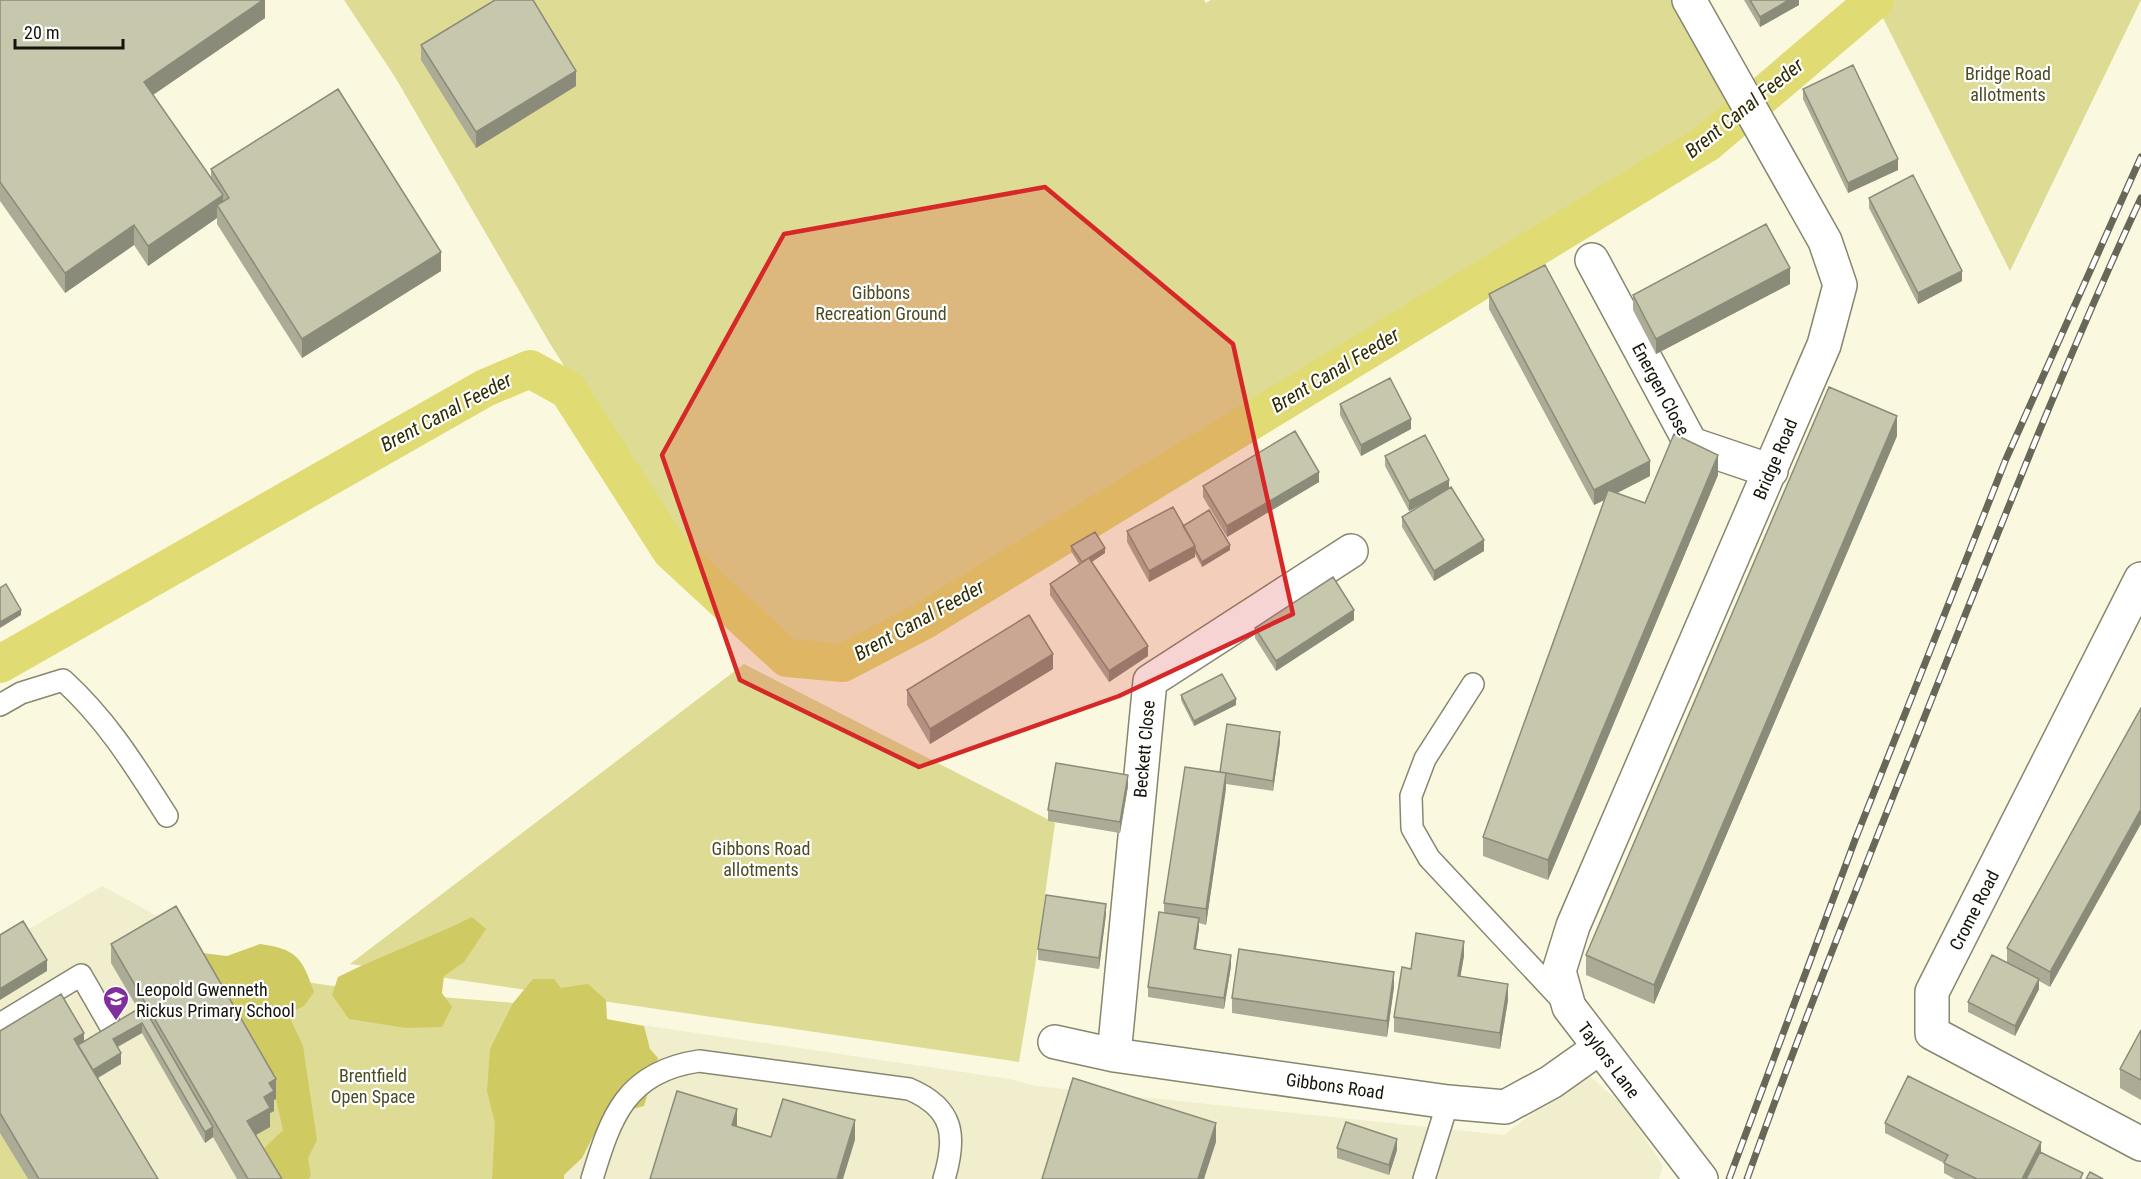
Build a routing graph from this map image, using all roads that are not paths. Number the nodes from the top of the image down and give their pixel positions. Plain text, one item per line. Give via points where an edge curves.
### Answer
1 (1689, 0) edge
2 (1592, 260) dead end
3 (1771, 471) junction
4 (1351, 551) dead end
5 (2141, 579) edge
6 (1473, 684) dead end
7 (0, 705) edge
8 (167, 816) dead end
9 (1573, 926) joint
10 (1569, 1007) junction
11 (0, 1024) edge
12 (115, 1034) edge
13 (1055, 1042) dead end
14 (1599, 1048) junction
15 (1114, 1055) junction
16 (1448, 1102) junction
17 (2141, 1144) edge
18 (592, 1179) edge
19 (944, 1179) edge
20 (1424, 1179) edge
21 (1701, 1179) edge

1 - 3 street, Bridge Road via 1825,241 1840,285 1824,345
2 - 3 street, Energen Close via 1691,444
3 - 9 street, Bridge Road
4 - 15 street, Beckett Close via 1150,681
5 - 17 street, Crome Road via 1932,992 1932,1033
6 - 10 lane via 1425,759 1411,796 1412,828 1429,858
7 - 8 lane via 21,693 63,680 93,706 120,741
9 - 10 street, Taylors Lane via 1559,971
10 - 14 street, Taylors Lane
11 - 12 lane via 81,975
13 - 15 street, Gibbons Road
14 - 16 street, Gibbons Road via 1551,1082 1505,1107
14 - 21 street, Taylors Lane
15 - 16 street, Gibbons Road
16 - 20 lane
18 - 19 lane via 607,1129 629,1092 658,1073 699,1061 909,1089 923,1095 944,1113 950,1126 952,1141

